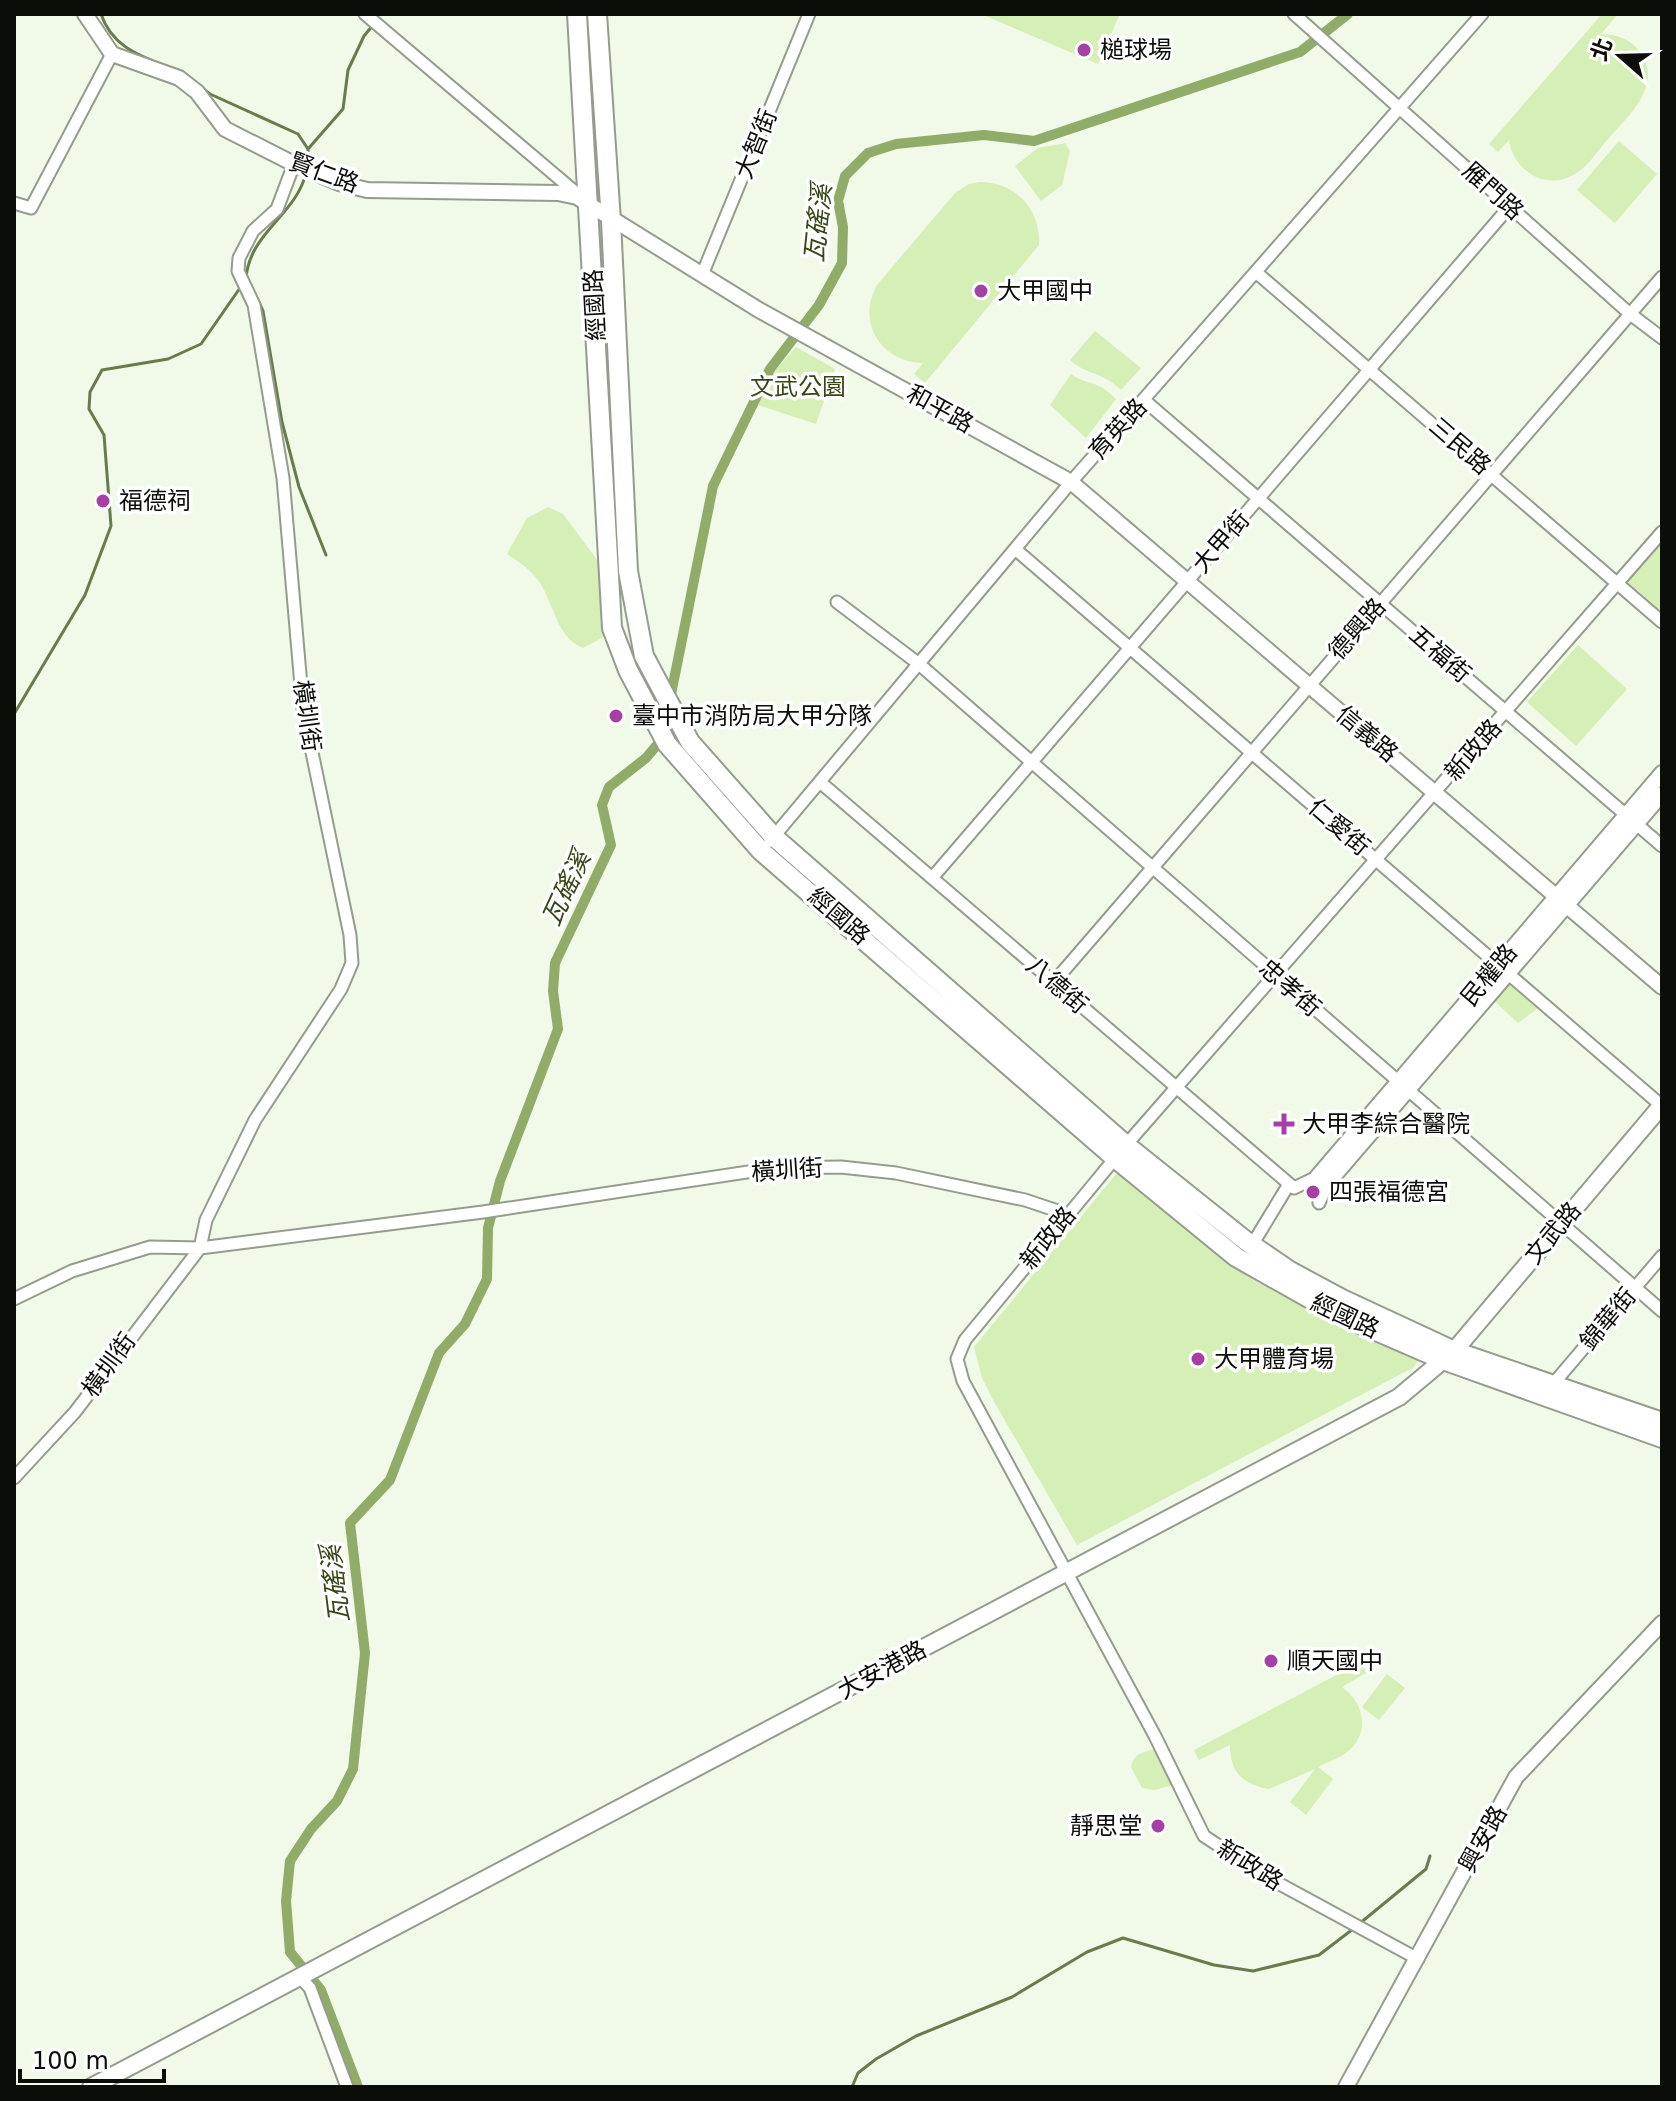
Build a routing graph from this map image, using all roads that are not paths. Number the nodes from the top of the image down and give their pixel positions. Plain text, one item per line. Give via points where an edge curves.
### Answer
1 (85, 14) edge
2 (577, 14) edge
3 (597, 14) edge
4 (809, 14) edge
5 (1294, 14) edge
6 (1482, 14) edge
7 (366, 15) edge
8 (112, 54) junction
9 (1400, 108) junction
10 (294, 164) junction
11 (14, 203) edge
12 (591, 205) junction
13 (1510, 206) junction
14 (611, 221) junction
15 (1257, 273) junction
16 (702, 275) junction
17 (1662, 277) edge
18 (1629, 313) junction
19 (1662, 338) edge
20 (1370, 370) junction
21 (1144, 400) junction
22 (1491, 473) junction
23 (1071, 482) junction
24 (1259, 498) junction
25 (1662, 532) edge
26 (1015, 549) junction
27 (1188, 581) junction
28 (1619, 582) junction
29 (837, 602) dead end
30 (1380, 603) junction
31 (1662, 622) edge
32 (1131, 648) junction
33 (919, 664) junction
34 (1309, 685) junction
35 (1507, 711) junction
36 (1251, 752) junction
37 (1032, 763) junction
38 (1662, 773) edge
39 (820, 782) junction
40 (1436, 792) junction
41 (1662, 794) edge
42 (1631, 819) junction
43 (767, 844) junction
44 (1662, 846) edge
45 (1376, 860) junction
46 (1152, 868) junction
47 (932, 878) junction
48 (1562, 901) junction
49 (1503, 969) junction
50 (1275, 974) junction
51 (1054, 982) junction
52 (1662, 987) edge
53 (1403, 1086) junction
54 (1178, 1089) junction
55 (1662, 1105) edge
56 (1120, 1152) junction
57 (1322, 1180) junction
58 (1292, 1186) junction
59 (1319, 1203) dead end
60 (1067, 1214) junction
61 (1562, 1224) junction
62 (1252, 1245) junction
63 (200, 1248) junction
64 (1662, 1256) edge
65 (1634, 1287) junction
66 (14, 1299) edge
67 (1662, 1311) edge
68 (1448, 1356) junction
69 (1554, 1383) junction
70 (1657, 1423) edge
71 (14, 1478) edge
72 (1064, 1570) junction
73 (1662, 1623) edge
74 (1418, 1959) junction
75 (307, 1973) junction
76 (91, 2087) edge
77 (347, 2087) edge
78 (1346, 2087) edge

1 - 8 street
2 - 12 main road, 經國路
3 - 14 main road, 經國路
4 - 16 street, 大智街
5 - 9 street, 雁門路
6 - 9 street, 育英路
7 - 12 street
8 - 10 street, 賢仁路 via 179,78 225,129
8 - 11 street via 45,187 31,208
9 - 13 street, 雁門路
9 - 15 street, 育英路
10 - 12 street, 賢仁路 via 367,190 558,193
10 - 63 street, 橫圳街 via 277,209 253,231 239,258 238,277 254,305 283,478 303,709 352,963 341,989 255,1120 206,1220
12 - 14 street, 賢仁路
12 - 43 main road, 經國路 via 612,628 667,744
13 - 18 street, 雁門路
13 - 20 street, 大甲街
14 - 16 street
14 - 43 main road, 經國路 via 628,571 644,656 694,747
15 - 20 street, 三民路
15 - 21 street, 育英路
16 - 23 street, 和平路
17 - 18 street, 德興路
18 - 19 street, 雁門路
18 - 22 street, 德興路
20 - 22 street, 三民路
20 - 24 street, 大甲街
21 - 23 street, 育英路
21 - 24 street, 五福街
22 - 28 street, 三民路
22 - 30 street, 德興路
23 - 26 street, 育英路
23 - 27 street, 信義路
24 - 27 street, 大甲街
24 - 30 street, 五福街
25 - 28 street, 新政路
26 - 32 street, 仁愛街
26 - 33 street, 育英路
27 - 32 street, 大甲街
27 - 34 street, 信義路
28 - 31 street, 三民路
28 - 35 street, 新政路
29 - 33 street, 忠孝街
30 - 34 street, 德興路
30 - 35 street, 五福街
32 - 36 street, 仁愛街
32 - 37 street, 大甲街
33 - 37 street, 忠孝街
33 - 39 street, 育英路
34 - 36 street, 德興路
34 - 40 street, 信義路
35 - 40 street, 新政路
35 - 42 street, 五福街
36 - 45 street, 仁愛街
36 - 46 street, 德興路
37 - 46 street, 忠孝街
37 - 47 street, 大甲街
38 - 42 street, 民權路
39 - 43 street, 育英路
39 - 47 street, 八德街
40 - 45 street, 新政路
40 - 48 street, 信義路
41 - 42 street, 民權路
42 - 44 street, 五福街
42 - 48 street, 民權路
43 - 56 main road, 經國路
45 - 49 street, 仁愛街
45 - 50 street, 新政路
46 - 50 street, 忠孝街
46 - 51 street, 德興路
47 - 51 street, 八德街
48 - 49 street, 民權路
48 - 52 street, 信義路
49 - 53 street, 民權路
49 - 55 street, 仁愛街
50 - 53 street, 忠孝街
50 - 54 street, 新政路
51 - 54 street, 八德街
53 - 57 street, 民權路
53 - 61 street, 忠孝街
54 - 56 street, 新政路
54 - 58 street, 八德街
55 - 61 main road, 文武路
56 - 60 street, 新政路
56 - 62 main road, 經國路
56 - 68 main road, 經國路 via 1236,1257 1286,1288
57 - 58 street
57 - 59 street
58 - 62 street
60 - 63 street, 橫圳街 via 896,1173 774,1168
60 - 72 street, 新政路 via 965,1340 957,1359 963,1381
61 - 65 street, 忠孝街
61 - 68 main road, 文武路
62 - 68 main road, 經國路
63 - 66 street via 150,1247 125,1253
63 - 71 street, 橫圳街 via 75,1412
64 - 65 street, 錦華街
65 - 67 street, 忠孝街
65 - 69 street, 錦華街
68 - 69 main road, 經國路
68 - 70 main road, 經國路
68 - 72 main road, 大安港路 via 1399,1397
69 - 70 main road, 經國路
72 - 74 street, 新政路 via 1204,1836 1265,1876
72 - 75 main road, 大安港路
73 - 74 street, 興安路 via 1516,1777
74 - 78 street, 興安路
75 - 76 main road, 大安港路
75 - 77 street

